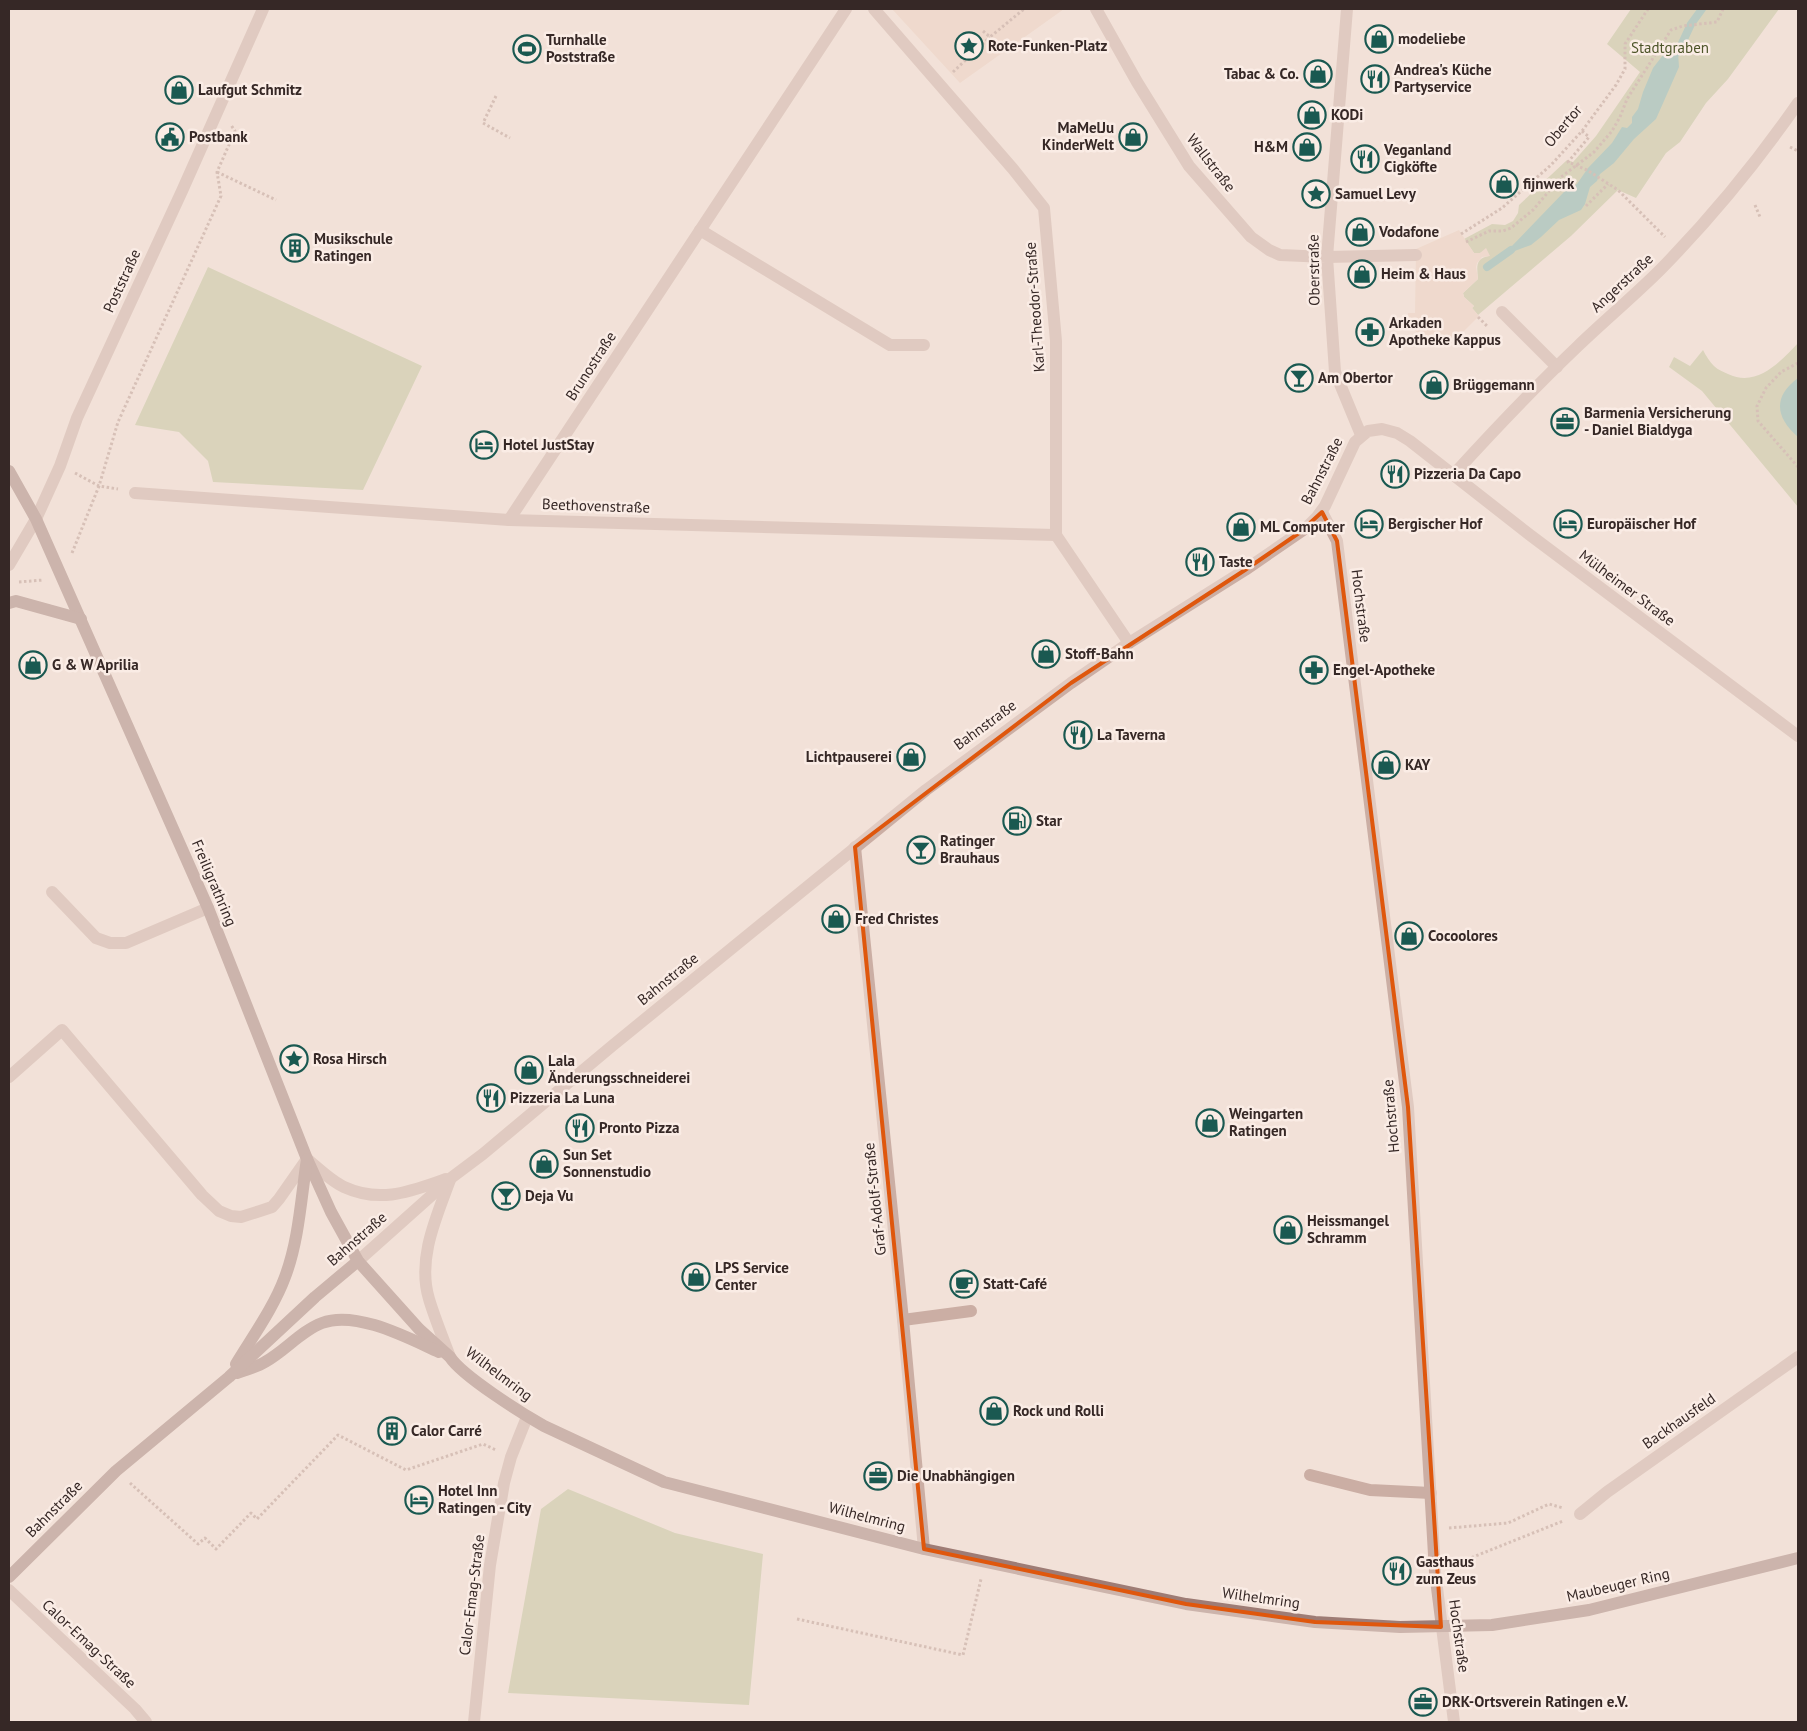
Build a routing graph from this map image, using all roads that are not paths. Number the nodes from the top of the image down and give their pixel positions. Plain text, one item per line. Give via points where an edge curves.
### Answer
1 (263, 9) edge
2 (846, 9) edge
3 (874, 9) edge
4 (1096, 9) edge
5 (1348, 9) edge
6 (1798, 103) edge
7 (700, 230) junction
8 (1416, 255) dead end
9 (1327, 257) junction
10 (1502, 312) dead end
11 (924, 345) dead end
12 (1557, 367) junction
13 (1361, 435) junction
14 (9, 471) edge
15 (1454, 474) junction
16 (136, 493) road end
17 (1322, 512) junction
18 (36, 519) junction
19 (509, 520) junction
20 (1056, 535) junction
21 (9, 566) edge
22 (9, 603) edge
23 (81, 620) junction
24 (1130, 644) junction
25 (1798, 736) edge
26 (855, 847) junction
27 (52, 892) dead end
28 (208, 908) junction
29 (9, 1077) edge
30 (307, 1159) junction
31 (451, 1178) junction
32 (358, 1261) junction
33 (971, 1311) dead end
34 (903, 1320) junction
35 (450, 1357) junction
36 (1798, 1357) edge
37 (229, 1376) junction
38 (527, 1416) junction
39 (1310, 1475) dead end
40 (1431, 1494) junction
41 (1580, 1514) road end
42 (924, 1548) junction
43 (1798, 1558) edge
44 (9, 1576) edge
45 (9, 1590) edge
46 (1441, 1627) junction
47 (146, 1722) edge
48 (474, 1722) edge
49 (1454, 1722) edge

1 - 18 street, Poststraße via 76,418 60,466
2 - 7 street, Brunostraße
3 - 20 street, Karl-Theodor-Straße via 1044,208 1056,341
4 - 9 street, Wallstraße via 1189,166 1251,237 1280,255
5 - 9 street, Oberstraße
6 - 12 street, Angerstraße via 1773,139 1679,250
7 - 11 street via 890,345
7 - 19 street, Brunostraße
8 - 9 street
9 - 13 street, Oberstraße via 1335,372
10 - 12 street
12 - 15 street, Angerstraße
13 - 15 street, Mülheimer Straße via 1372,430 1387,430 1405,437
13 - 17 street, Bahnstraße
14 - 18 main road, Freiligrathring
15 - 25 street, Mülheimer Straße via 1530,536
16 - 19 street, Beethovenstraße
17 - 24 street, Bahnstraße via 1299,533 1253,565
17 - 40 street, Hochstraße via 1337,541 1408,1107
18 - 21 street, Poststraße
18 - 23 main road, Freiligrathring
19 - 20 street, Beethovenstraße
20 - 24 street
22 - 23 main road via 16,601
23 - 28 main road, Freiligrathring
24 - 26 street, Bahnstraße via 1010,727
26 - 31 street, Bahnstraße
26 - 34 street, Graf-Adolf-Straße
27 - 28 street via 96,938 110,943 126,943
28 - 30 main road, Freiligrathring
29 - 30 street via 62,1030 202,1196 219,1211 231,1216 242,1217 272,1207
30 - 31 street via 343,1187 360,1193 397,1195
30 - 32 main road, Freiligrathring
30 - 37 main road via 285,1277
31 - 32 street, Bahnstraße
31 - 35 street via 431,1234 425,1268 429,1297
32 - 35 main road, Wilhelmring via 419,1329
32 - 37 main road, Bahnstraße
33 - 34 street
34 - 42 street, Graf-Adolf-Straße
35 - 37 main road via 395,1332 338,1319 322,1323 265,1362
35 - 38 main road, Wilhelmring
36 - 41 street, Backhausfeld
37 - 44 main road, Bahnstraße via 116,1471
38 - 42 main road, Wilhelmring via 664,1482
38 - 48 street, Calor-Emag-Straße via 504,1483 490,1565
39 - 40 street via 1370,1490
40 - 46 street, Hochstraße
42 - 46 main road, Wilhelmring via 1186,1604 1315,1622
43 - 46 main road, Maubeuger Ring via 1589,1610 1492,1625
45 - 47 street, Calor-Emag-Straße
46 - 49 street, Hochstraße

